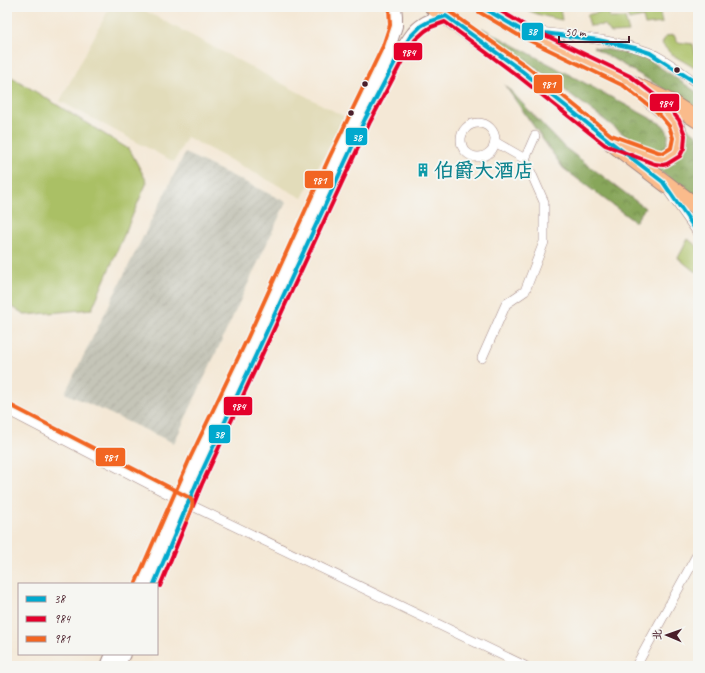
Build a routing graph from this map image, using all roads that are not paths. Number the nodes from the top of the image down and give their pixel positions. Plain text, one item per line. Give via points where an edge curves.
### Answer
1 (395, 7) edge
2 (482, 7) edge
3 (440, 11) edge
4 (521, 30) junction
5 (627, 81) junction
6 (698, 84) edge
7 (698, 120) edge
8 (535, 136) dead end
9 (608, 140) junction
10 (495, 142) dead end
11 (525, 158) junction
12 (663, 182) junction
13 (698, 208) edge
14 (698, 233) edge
15 (482, 358) dead end
16 (7, 410) edge
17 (183, 501) junction
18 (698, 553) edge
19 (142, 583) edge
20 (154, 583) edge
21 (112, 655) edge
22 (124, 655) edge
23 (107, 666) edge
24 (118, 666) edge
25 (526, 666) edge
26 (636, 666) edge

1 - 17 street via 396,26 389,48 334,160
2 - 4 highway
3 - 9 highway via 522,71
3 - 17 street via 436,17 419,26 396,60 334,185 255,358
4 - 5 highway
4 - 6 street via 598,40 635,48 650,53
5 - 7 highway via 670,102
5 - 9 highway via 670,117 679,137 678,147 675,152 664,158 657,158
8 - 11 street
9 - 12 highway
10 - 11 street
11 - 15 street via 544,202 544,242 525,291 506,304
12 - 13 highway
12 - 14 street
16 - 17 street
17 - 19 street
17 - 20 street
17 - 25 street
18 - 26 street
21 - 23 street
22 - 24 street

